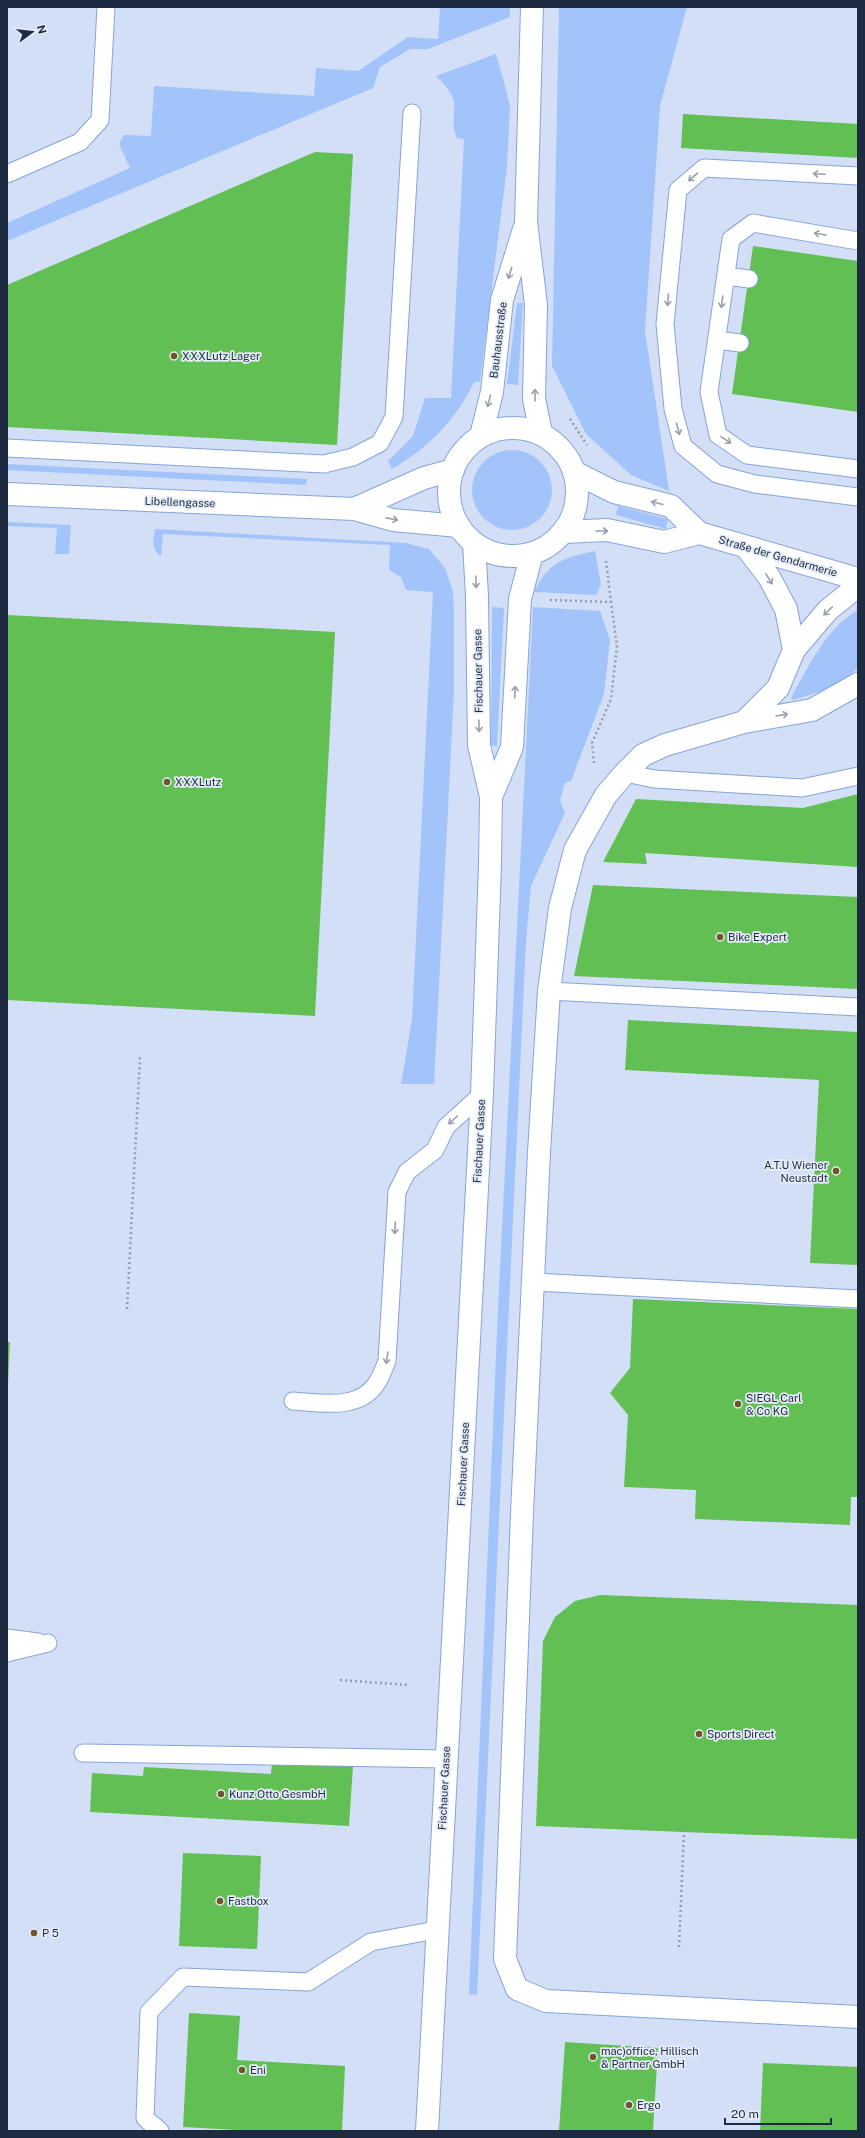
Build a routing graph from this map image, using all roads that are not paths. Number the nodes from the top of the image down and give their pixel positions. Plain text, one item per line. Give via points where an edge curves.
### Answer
1 (106, 7) edge
2 (532, 7) edge
3 (412, 113) dead end
4 (7, 174) edge
5 (858, 176) edge
6 (526, 222) junction
7 (858, 240) edge
8 (726, 276) junction
9 (749, 279) dead end
10 (717, 340) junction
11 (740, 343) dead end
12 (541, 433) junction
13 (481, 436) junction
14 (7, 448) edge
15 (858, 469) edge
16 (453, 470) junction
17 (574, 472) junction
18 (7, 494) edge
19 (858, 497) edge
20 (354, 509) junction
21 (459, 526) junction
22 (563, 532) junction
23 (699, 533) junction
24 (474, 543) junction
25 (746, 547) junction
26 (532, 553) junction
27 (858, 579) edge
28 (858, 586) edge
29 (794, 650) junction
30 (858, 684) edge
31 (744, 722) junction
32 (625, 773) junction
33 (858, 776) edge
34 (492, 797) junction
35 (549, 991) junction
36 (858, 1007) edge
37 (482, 1094) junction
38 (534, 1282) junction
39 (858, 1299) edge
40 (293, 1401) dead end
41 (7, 1638) edge
42 (7, 1653) edge
43 (83, 1753) dead end
44 (446, 1759) junction
45 (436, 1930) junction
46 (858, 2017) edge
47 (160, 2131) edge
48 (427, 2131) edge

1 - 4 lane via 100,120 80,142
2 - 6 street, Bauhausstraße
3 - 14 lane via 394,417 380,443 353,457 324,464
5 -> 19 lane via 704,168 678,190 665,324 673,409 683,446 717,474 755,484
12 -> 6 street, Bauhausstraße via 534,399 536,305
6 -> 13 street, Bauhausstraße via 502,300 492,392
7 -> 8 lane via 753,223 731,239
8 - 9 lane
8 -> 10 lane
10 - 11 lane
10 -> 15 lane via 709,392 718,434 747,454
12 - 13 street via 521,428 500,428
12 - 17 street via 561,449
13 - 16 street via 464,450
16 - 20 street, Libellengasse via 424,478
16 - 21 street via 449,489 451,508
17 - 22 street via 577,493 574,513
23 -> 17 street, Straße der Gendarmerie via 671,506 614,492
18 - 20 street, Libellengasse
20 -> 21 street, Libellengasse via 393,520
21 - 24 street
22 -> 23 street via 607,530 664,542
22 - 26 street via 549,545
23 - 25 street, Straße der Gendarmerie
24 - 26 street via 492,552 512,556
24 -> 34 street, Fischauer Gasse via 479,745
25 - 27 street, Straße der Gendarmerie
25 -> 29 street via 769,577 786,608
34 -> 26 street, Fischauer Gasse via 512,747 520,599
28 -> 29 street via 828,610
29 - 31 street via 778,688
31 -> 30 street via 812,710
31 - 32 street via 664,745 643,756
32 - 33 lane via 654,779 802,788
32 - 35 street via 606,795 575,850 560,908
34 - 37 street, Fischauer Gasse
35 - 36 lane
35 - 38 street
37 -> 40 lane via 446,1127 435,1150 406,1172 397,1192 387,1361 378,1382 364,1395 344,1404
37 - 44 street, Fischauer Gasse
38 - 39 lane
38 - 46 street via 505,1959 517,1989 546,2001
41 - 42 lane via 48,1643
43 - 44 lane
44 - 45 street, Fischauer Gasse
45 - 47 lane via 372,1942 308,1982 183,1977 149,2012 146,2118
45 - 48 street, Fischauer Gasse

